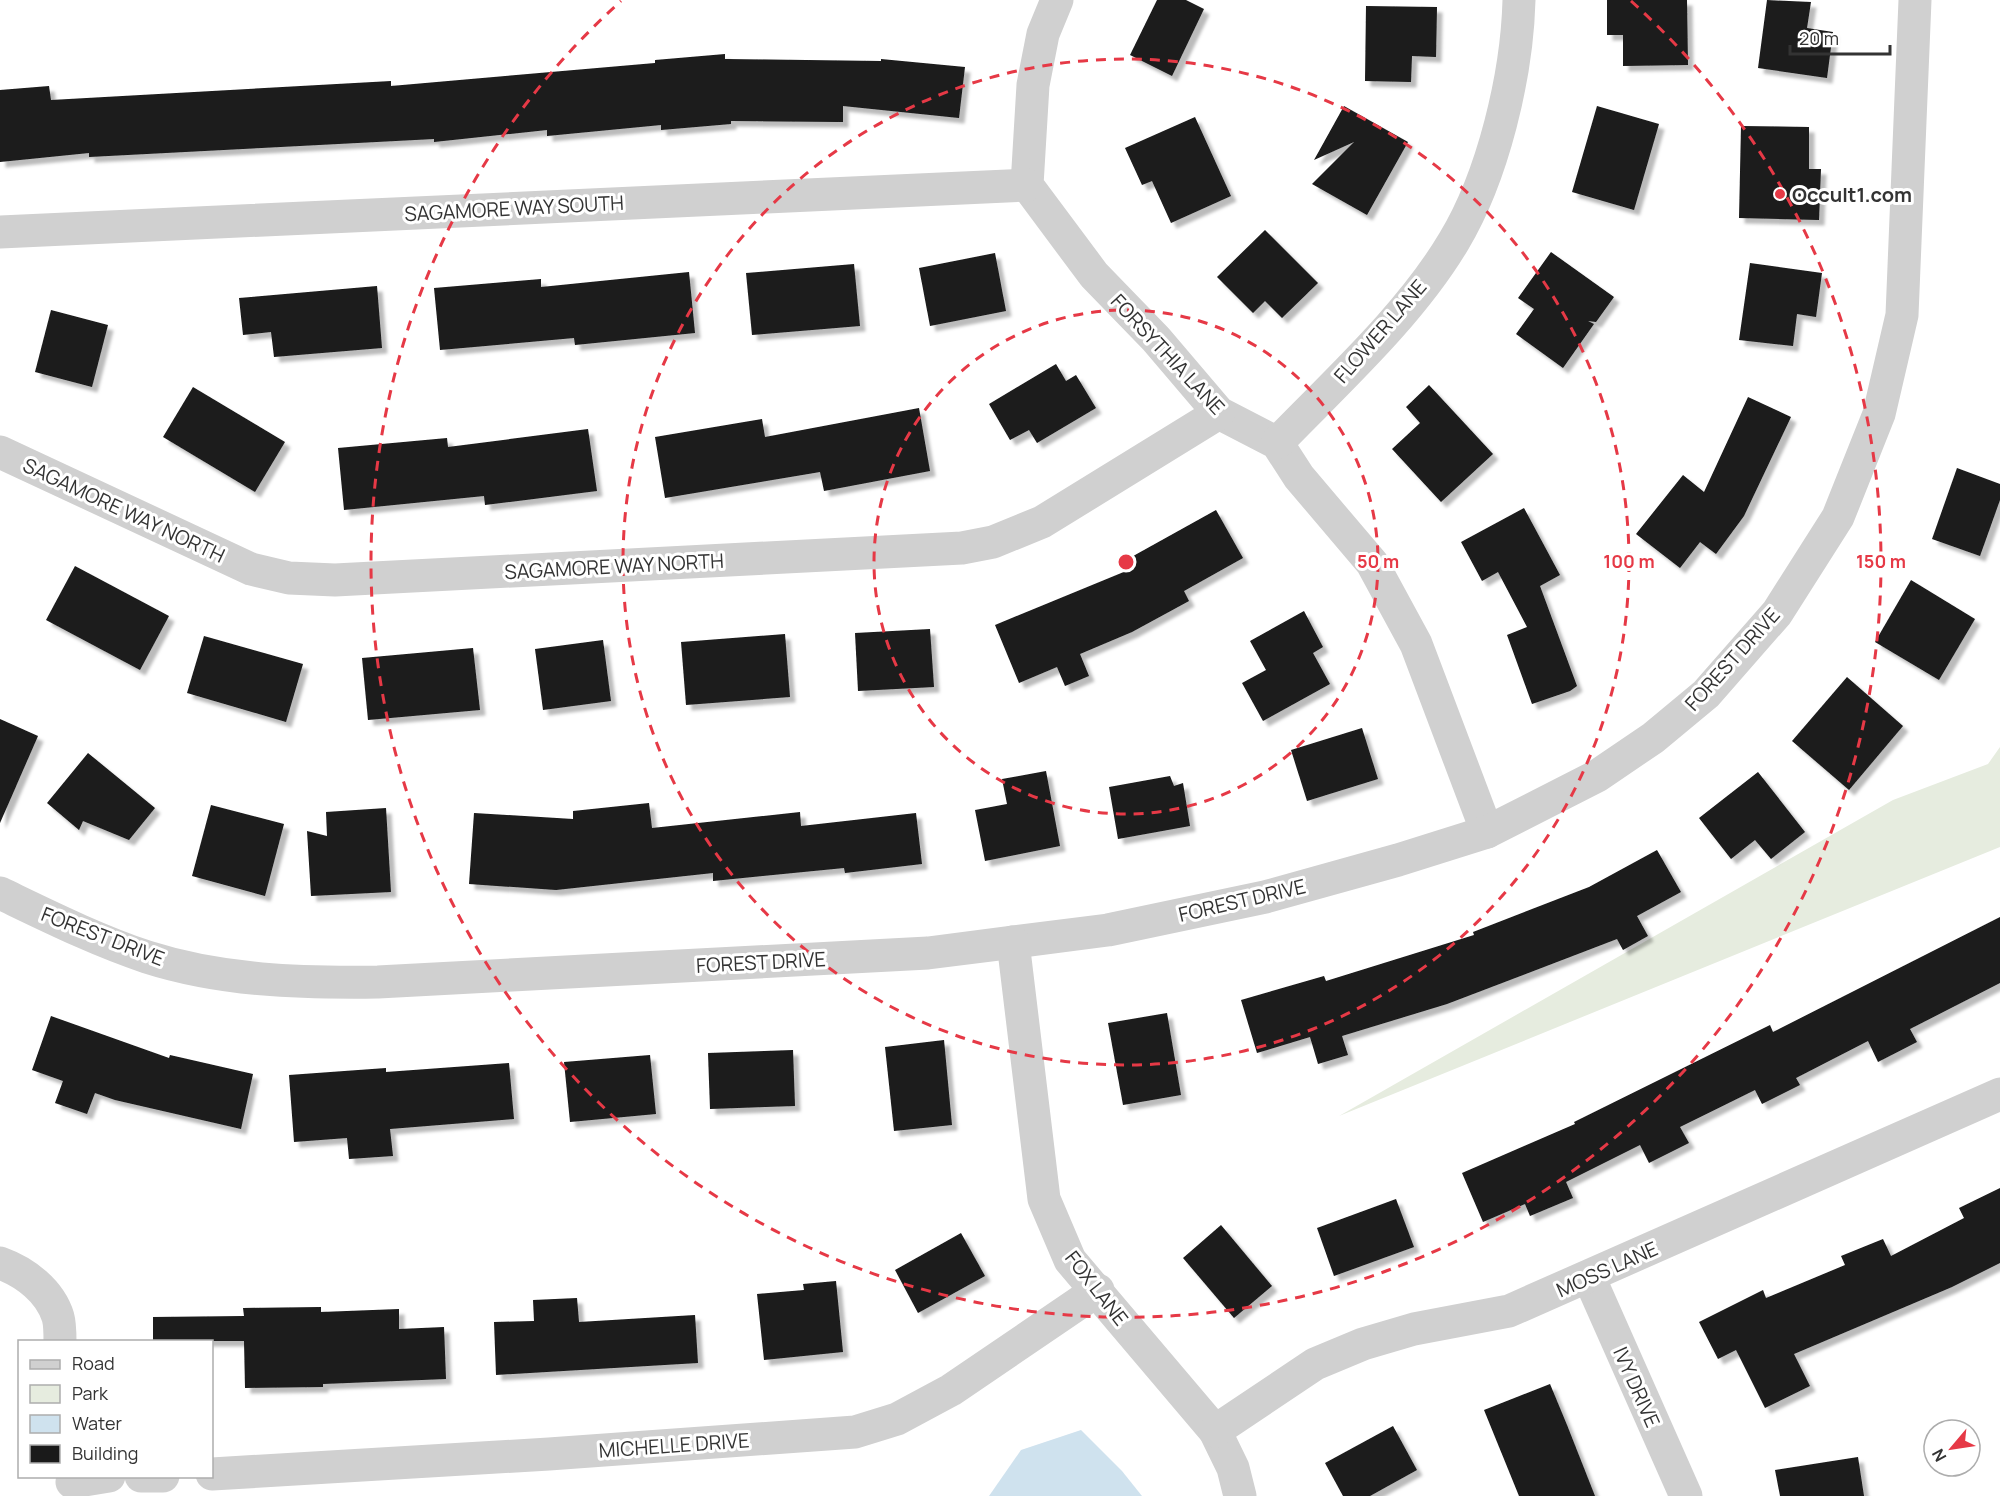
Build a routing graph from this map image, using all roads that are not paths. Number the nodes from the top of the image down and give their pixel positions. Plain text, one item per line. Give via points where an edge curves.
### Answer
1 (1057, 0) edge
2 (1519, 0) edge
3 (1915, 0) edge
4 (1027, 185) junction
5 (0, 232) edge
6 (1219, 413) junction
7 (1277, 443) junction
8 (0, 452) edge
9 (1487, 832) junction
10 (0, 893) edge
11 (1012, 942) junction
12 (2000, 1094) edge
13 (0, 1263) edge
14 (1589, 1277) junction
15 (1098, 1290) junction
16 (60, 1340) edge
17 (1215, 1431) junction
18 (213, 1474) edge
19 (101, 1478) edge
20 (72, 1485) edge
21 (1240, 1496) edge
22 (1686, 1496) edge

1 - 4 street via 1043,34 1034,84
2 - 7 street, FLOWER LANE via 1509,90 1489,164 1455,240 1398,317
3 - 9 street, FOREST DRIVE via 1902,315 1880,414 1838,517 1777,613 1706,694 1653,738 1597,776
4 - 5 street, SAGAMORE WAY SOUTH
4 - 6 street, FORSYTHIA LANE via 1094,275
6 - 7 street, FORSYTHIA LANE
6 - 8 street, SAGAMORE WAY NORTH via 1042,522 993,542 962,548 335,580 289,578 251,569
7 - 9 street, FORSYTHIA LANE via 1299,477 1372,563 1416,644
9 - 11 street, FOREST DRIVE via 1264,897 1108,930
10 - 11 street, FOREST DRIVE via 86,934 148,957 220,975 302,983 928,953
11 - 15 street, FOX LANE via 1044,1199 1070,1260
12 - 14 street, MOSS LANE
13 - 16 street via 18,1269 43,1291 58,1317
14 - 17 street, MOSS LANE via 1509,1311 1413,1329 1315,1364
14 - 22 street, IVY DRIVE
15 - 17 street, FOX LANE
15 - 18 street, MICHELLE DRIVE via 951,1390 897,1419 855,1432
17 - 21 street, FOX LANE via 1233,1468
19 - 20 street

